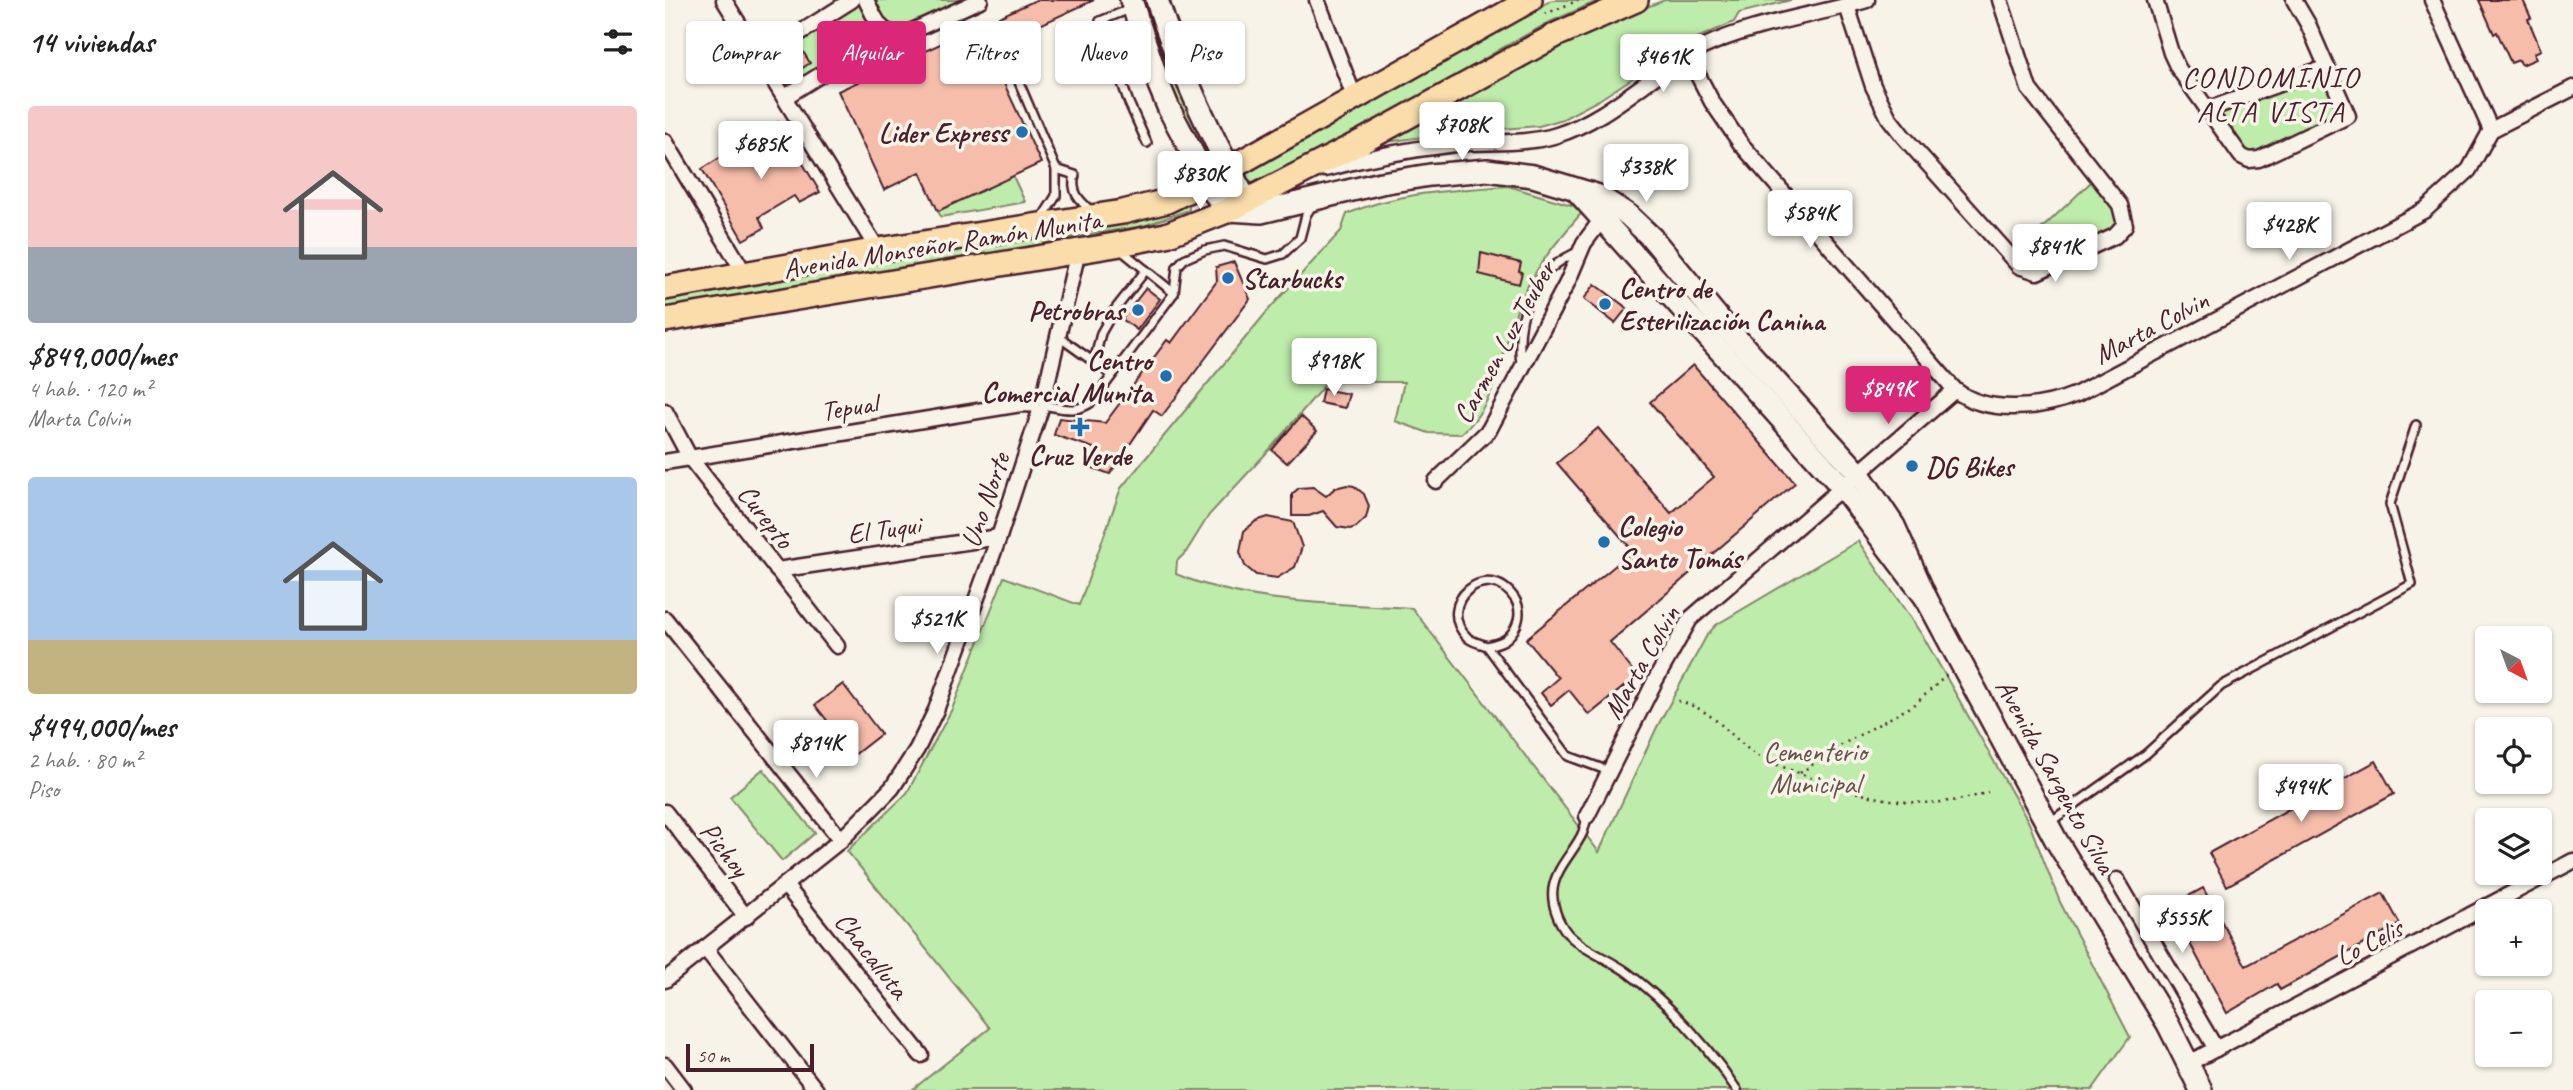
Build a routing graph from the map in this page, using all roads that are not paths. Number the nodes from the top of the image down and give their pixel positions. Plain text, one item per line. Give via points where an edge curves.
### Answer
1 (724, 0) edge
2 (852, 0) edge
3 (866, 0) edge
4 (980, 0) edge
5 (1317, 0) edge
6 (1529, 0) edge
7 (1636, 0) edge
8 (1867, 0) edge
9 (2000, 0) edge
10 (2155, 0) edge
11 (2294, 0) edge
12 (2432, 0) edge
13 (1132, 4) edge
14 (1847, 6) junction
15 (1160, 10) edge
16 (737, 21) edge
17 (878, 21) edge
18 (926, 25) edge
19 (803, 31) edge
20 (1688, 56) junction
21 (2327, 67) junction
22 (817, 77) edge
23 (777, 84) edge
24 (1020, 84) edge
25 (2571, 93) edge
26 (785, 97) junction
27 (1355, 99) junction
28 (2206, 110) junction
29 (2491, 130) junction
30 (665, 141) edge
31 (1147, 143) dead end
32 (1230, 168) junction
33 (1056, 169) junction
34 (1207, 181) junction
35 (1285, 181) junction
36 (1577, 191) junction
37 (1318, 198) junction
38 (1238, 205) junction
39 (1279, 208) junction
40 (1095, 216) junction
41 (1602, 219) junction
42 (1304, 220) junction
43 (1038, 224) junction
44 (1115, 245) junction
45 (878, 250) junction
46 (1078, 251) junction
47 (1581, 251) junction
48 (1146, 270) junction
49 (745, 274) junction
50 (665, 288) edge
51 (1174, 293) junction
52 (665, 320) edge
53 (1059, 337) junction
54 (1094, 362) junction
55 (1522, 369) junction
56 (1112, 375) junction
57 (1955, 390) junction
58 (1042, 405) junction
59 (665, 411) edge
60 (2416, 425) dead end
61 (690, 458) junction
62 (665, 462) edge
63 (1859, 474) junction
64 (1436, 481) dead end
65 (1843, 488) junction
66 (999, 537) junction
67 (777, 570) junction
68 (1926, 598) junction
69 (667, 625) edge
70 (837, 646) dead end
71 (1487, 646) junction
72 (1609, 771) junction
73 (665, 812) edge
74 (1587, 816) joint
75 (2048, 824) junction
76 (841, 840) junction
77 (2573, 862) edge
78 (2117, 880) dead end
79 (785, 885) junction
80 (746, 917) junction
81 (705, 948) junction
82 (665, 980) edge
83 (2216, 1049) junction
84 (921, 1055) dead end
85 (2187, 1064) junction
86 (665, 1065) edge
87 (684, 1090) edge
88 (816, 1090) edge
89 (1737, 1090) edge
90 (2201, 1090) edge

1 - 16 street
2 - 19 street
3 - 17 street
4 - 18 street
5 - 27 street
6 - 27 main road, Avenida Monseñor Ramón Munita
7 - 35 main road, Avenida Monseñor Ramón Munita via 1557,34
8 - 14 street
9 - 14 street via 2029,89 2125,217 2125,225 2115,236 2036,272 2019,266 1896,128 1873,86
10 - 28 street via 2171,53
11 - 21 street
12 - 29 street
13 - 15 main road
13 - 31 lane via 1100,21
13 - 34 main road via 1159,85
14 - 20 street via 1734,35
15 - 32 main road via 1181,71
20 - 35 street via 1607,111 1553,136 1389,155
20 - 57 street via 1741,144
21 - 28 street
21 - 28 street via 2348,116 2259,159 2241,156
22 - 26 street
23 - 26 street
24 - 33 lane
25 - 29 street
26 - 45 street
27 - 32 main road, Avenida Monseñor Ramón Munita
29 - 57 street, Marta Colvin via 2469,170 2425,210 2060,401 1991,404 1975,402
30 - 49 street
32 - 34 main road, Avenida Monseñor Ramón Munita
32 - 38 main road
33 - 40 lane via 1075,175 1077,197
33 - 43 lane via 1056,196
34 - 38 main road via 1219,200
34 - 40 main road, Avenida Monseñor Ramón Munita via 1167,201
35 - 38 main road, Avenida Monseñor Ramón Munita
36 - 37 main road, Avenida Sargento Silva via 1533,176 1487,170 1381,183
36 - 41 main road, Avenida Sargento Silva
36 - 63 main road, Avenida Sargento Silva via 1606,201 1652,238
37 - 39 main road, Avenida Sargento Silva
37 - 42 lane
38 - 39 main road, Avenida Sargento Silva via 1247,213
38 - 44 main road, Avenida Monseñor Ramón Munita via 1166,235
39 - 42 lane via 1296,211
40 - 43 main road, Avenida Monseñor Ramón Munita
41 - 47 street, Carmen Luz Teuber
41 - 65 main road, Avenida Sargento Silva
42 - 51 lane via 1300,238 1274,258 1224,246 1189,255 1177,267
43 - 45 main road, Avenida Monseñor Ramón Munita
44 - 46 main road, Avenida Monseñor Ramón Munita
44 - 48 lane
45 - 49 main road, Avenida Monseñor Ramón Munita
46 - 52 main road, Avenida Monseñor Ramón Munita
46 - 53 street, Uno Norte
47 - 55 street, Carmen Luz Teuber
47 - 55 lane via 1554,265 1530,294 1521,339
48 - 51 lane
48 - 54 lane via 1101,333
49 - 50 main road, Avenida Monseñor Ramón Munita
51 - 56 lane
53 - 54 lane
53 - 58 street, Uno Norte
54 - 56 lane
55 - 64 street, Carmen Luz Teuber via 1489,430
56 - 58 lane via 1081,409
57 - 63 street, Marta Colvin
58 - 61 street, Tepual via 1021,404
58 - 66 street, Uno Norte
59 - 61 street, Curepto
60 - 75 lane via 2390,504 2412,584 2221,686 2146,754
61 - 62 street, Tepual
61 - 67 street, Curepto
63 - 65 street, Marta Colvin
63 - 68 main road, Avenida Sargento Silva via 1894,526
65 - 68 main road, Avenida Sargento Silva
65 - 72 street, Marta Colvin via 1690,618
66 - 67 street, El Tuqui
66 - 76 street, Uno Norte via 936,710 917,749 892,789
67 - 70 street, Curepto
68 - 75 main road, Avenida Sargento Silva
69 - 76 street
71 - 71 lane via 1506,640 1518,624 1519,605 1508,588 1489,582 1470,587 1458,603 1457,622 1468,639
71 - 72 lane via 1568,756
72 - 74 street, Marta Colvin
73 - 80 street, Pichoy
74 - 89 lane via 1552,890 1562,926 1665,1005
75 - 85 main road, Avenida Sargento Silva via 2168,1024
76 - 79 street, Uno Norte
77 - 83 street, Lo Celis
78 - 83 street, Avenida Sargento Silva
79 - 80 street, Uno Norte
79 - 84 street, Chacalluta
80 - 81 street, Uno Norte
81 - 82 street, Uno Norte
81 - 88 street
83 - 85 street, Lo Celis
85 - 90 main road, Avenida Sargento Silva
86 - 87 street

